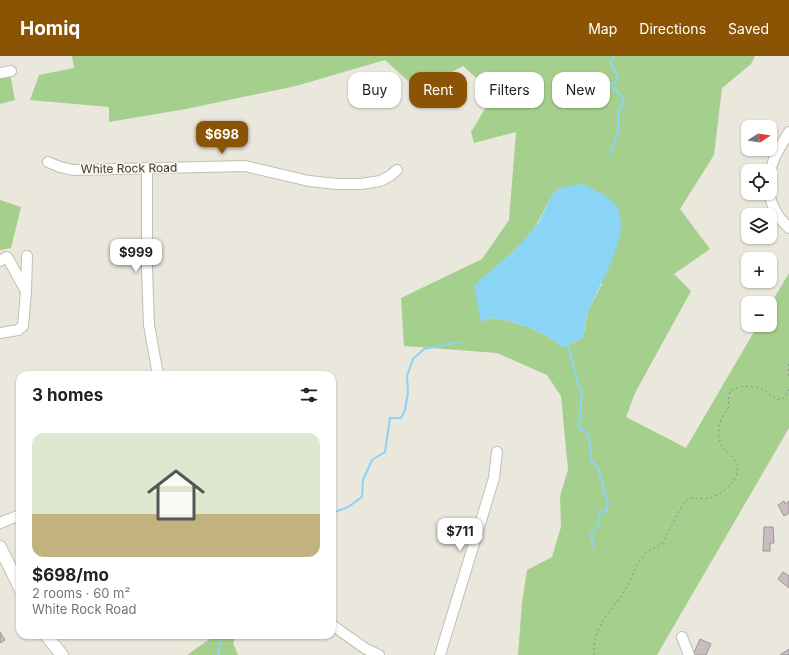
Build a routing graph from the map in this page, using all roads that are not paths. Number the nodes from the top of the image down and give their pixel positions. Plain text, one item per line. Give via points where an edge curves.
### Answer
1 (11, 71) dead end
2 (0, 73) edge
3 (789, 132) edge
4 (48, 162) dead end
5 (772, 164) edge
6 (148, 168) junction
7 (397, 170) dead end
8 (771, 200) edge
9 (789, 228) edge
10 (28, 256) dead end
11 (0, 261) edge
12 (26, 291) junction
13 (0, 333) edge
14 (157, 371) edge
15 (497, 452) dead end
16 (16, 517) edge
17 (0, 523) edge
18 (0, 547) edge
19 (16, 580) edge
20 (336, 627) edge
21 (682, 637) dead end
22 (49, 639) edge
23 (62, 655) edge
24 (378, 655) edge
25 (440, 655) edge
26 (689, 655) edge

1 - 2 street
3 - 5 street
4 - 6 street, White Rock Road via 73,170
6 - 7 street, White Rock Road via 245,166 309,181 337,184 380,182
6 - 14 street via 149,325
8 - 9 street via 781,220
10 - 12 street
11 - 12 street via 7,257
12 - 13 street via 23,326 18,330
15 - 25 street via 494,478
16 - 17 street
18 - 19 main road
20 - 24 street via 366,650
21 - 26 street
22 - 23 main road

